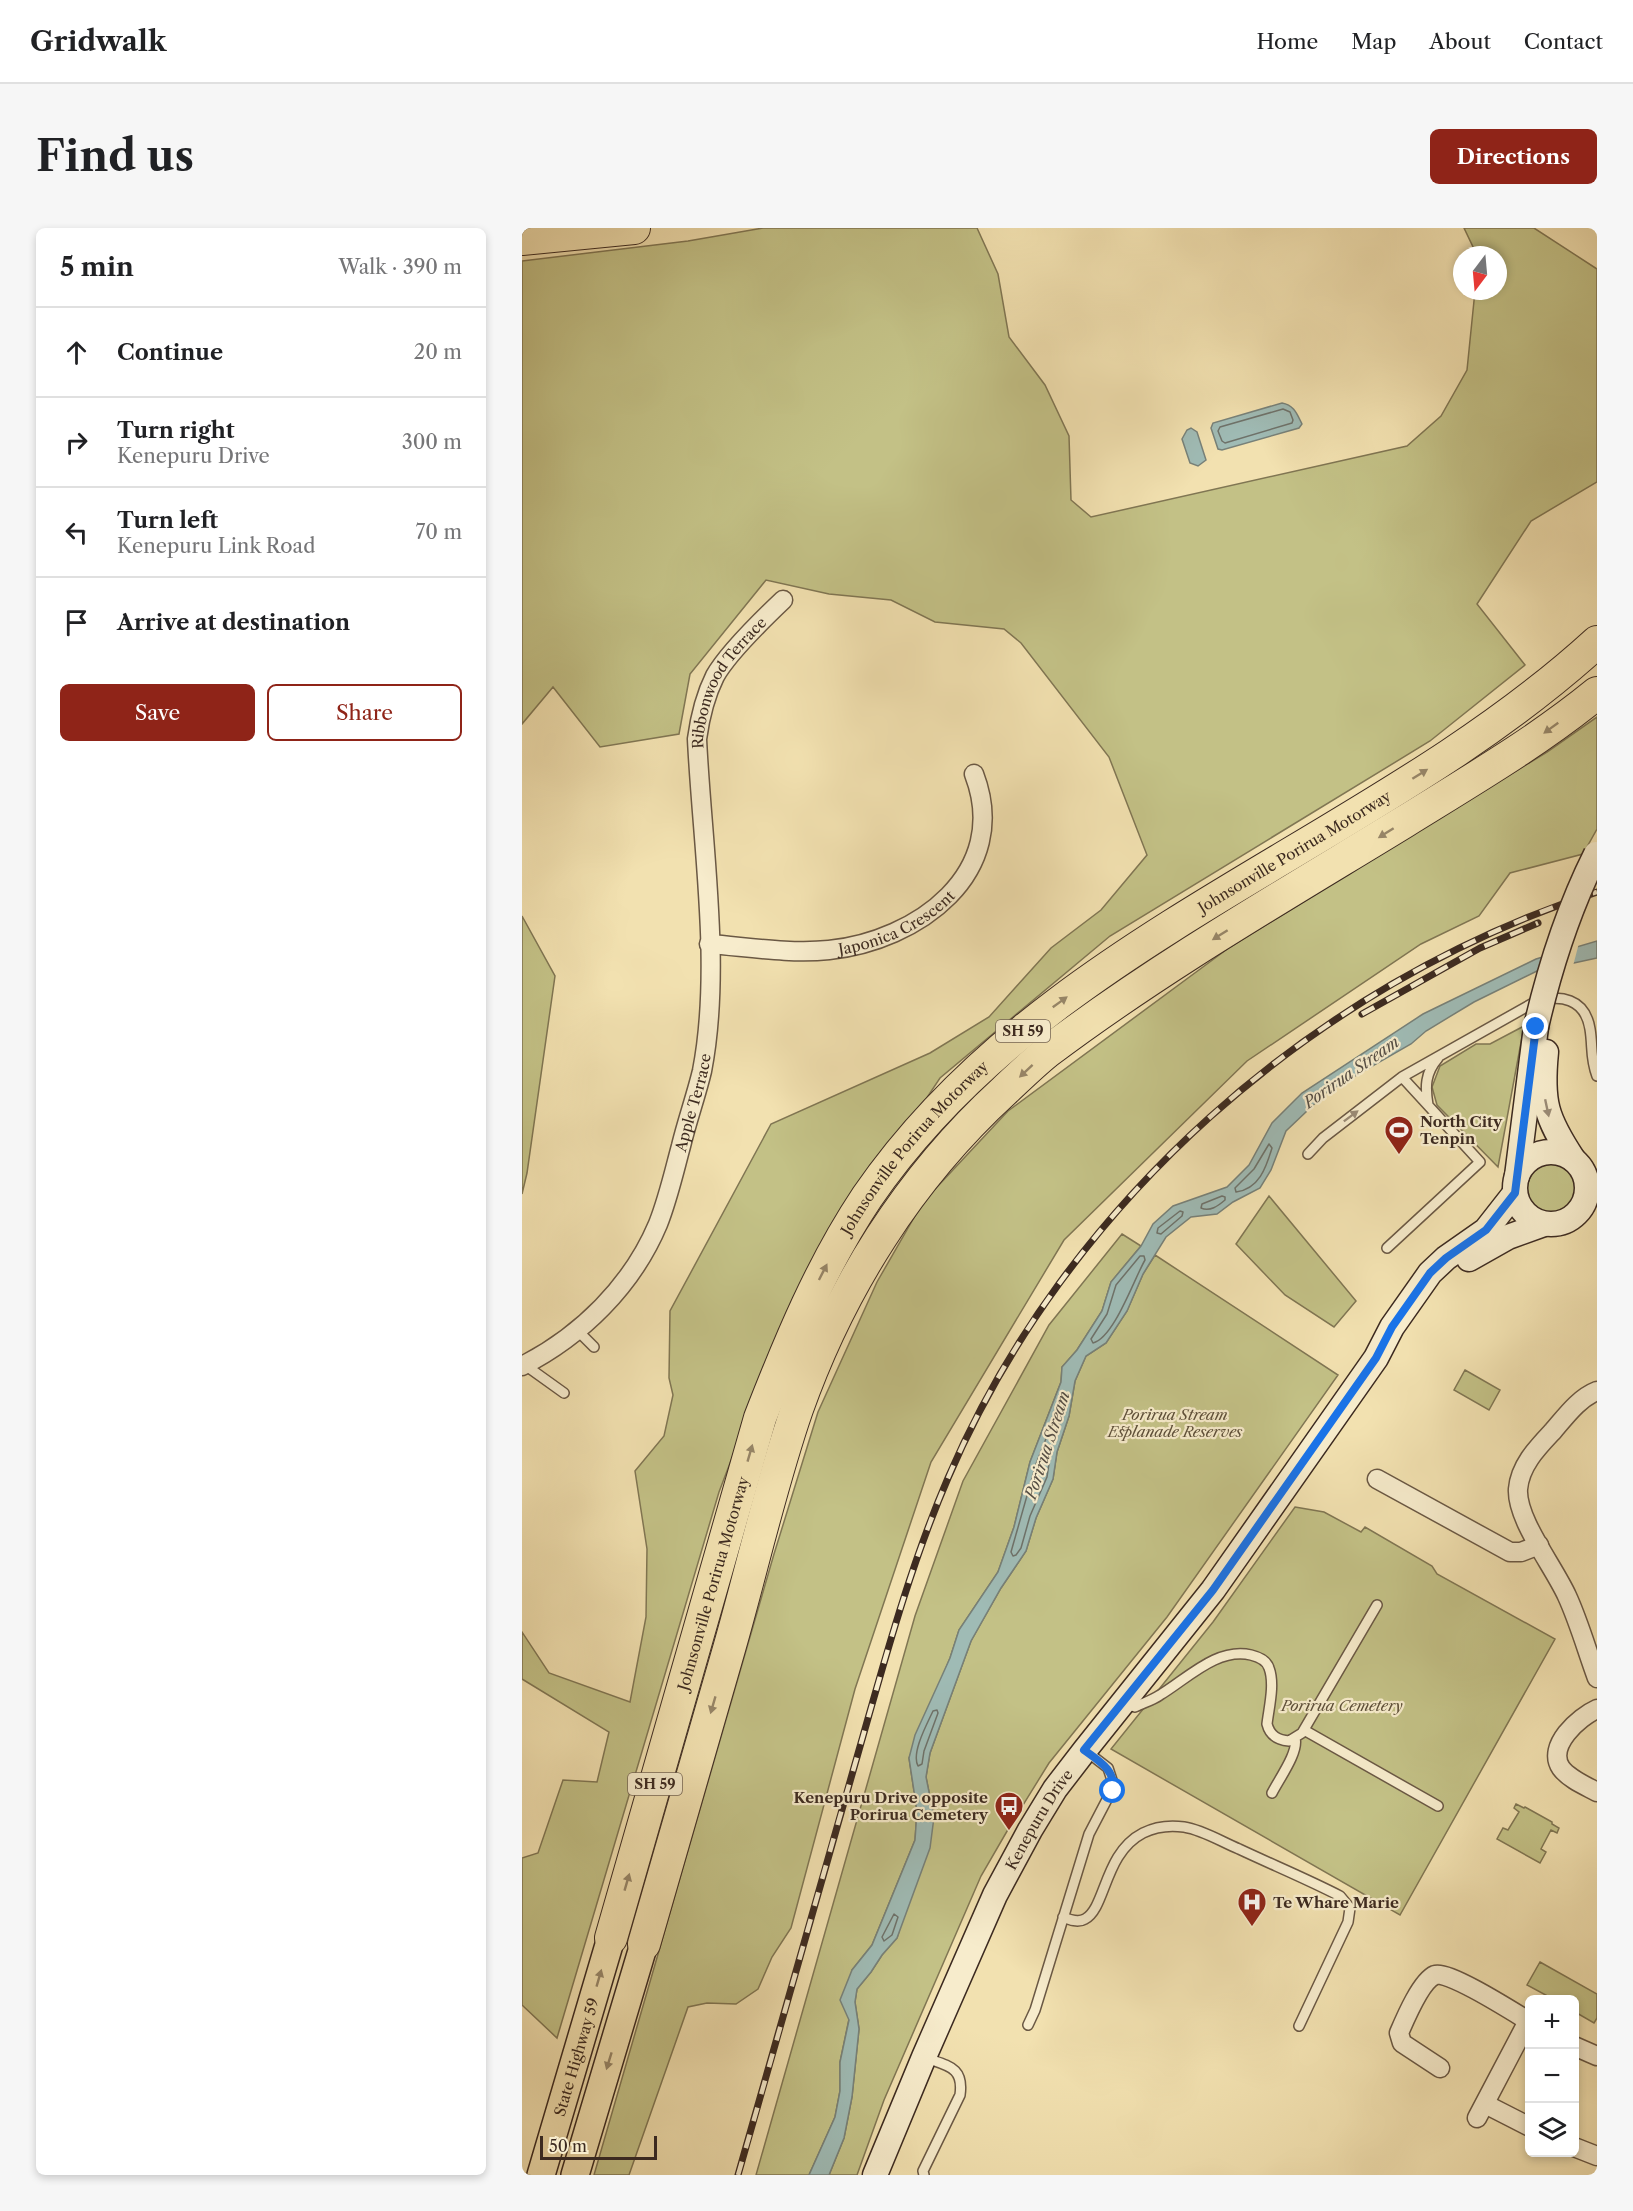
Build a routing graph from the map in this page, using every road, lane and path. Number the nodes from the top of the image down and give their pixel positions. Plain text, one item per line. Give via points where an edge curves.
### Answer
1 (634, 228) edge
2 (522, 239) edge
3 (783, 600) dead end
4 (1597, 642) edge
5 (1597, 693) edge
6 (974, 774) dead end
7 (699, 778) joint
8 (1597, 861) edge
9 (710, 944) junction
10 (1543, 1028) junction
11 (1442, 1054) junction
12 (1597, 1076) edge
13 (1402, 1077) junction
14 (1428, 1105) junction
15 (1308, 1154) dead end
16 (1584, 1172) edge
17 (1516, 1187) junction
18 (1571, 1219) junction
19 (1597, 1223) edge
20 (1544, 1224) junction
21 (1387, 1248) dead end
22 (577, 1330) junction
23 (594, 1347) dead end
24 (1376, 1358) junction
25 (523, 1365) edge
26 (1597, 1391) edge
27 (564, 1394) dead end
28 (1377, 1479) dead end
29 (1539, 1545) junction
30 (1377, 1605) dead end
31 (1597, 1678) edge
32 (1123, 1703) junction
33 (1597, 1709) edge
34 (1304, 1730) junction
35 (1295, 1738) junction
36 (1084, 1750) junction
37 (1272, 1792) dead end
38 (1597, 1792) edge
39 (1438, 1806) dead end
40 (1063, 1917) junction
41 (610, 1938) joint
42 (644, 1944) joint
43 (1525, 2019) edge
44 (1028, 2025) dead end
45 (1299, 2026) dead end
46 (1525, 2028) edge
47 (1579, 2048) edge
48 (1597, 2056) edge
49 (924, 2057) junction
50 (1440, 2068) dead end
51 (1525, 2125) edge
52 (1579, 2149) edge
53 (1597, 2156) edge
54 (541, 2175) edge
55 (575, 2175) edge
56 (875, 2175) edge
57 (924, 2175) edge

1 - 2 highway
3 - 7 street, Ribbonwood Terrace via 716,675 700,718
41 -> 4 highway, Johnsonville Porirua Motorway / SH 59 via 760,1418 824,1269 893,1162 949,1098 1051,1009 1129,955 1477,736
5 -> 42 highway, Johnsonville Porirua Motorway / SH 59 via 1525,747 1193,952 1076,1031 995,1099 913,1190 848,1294 797,1409
6 - 9 street, Japonica Crescent via 982,807 982,833 974,861 945,902 927,916 870,941 830,950
7 - 9 street, Apple Terrace
8 - 10 main road
9 - 22 street, Apple Terrace via 702,1071 668,1197 658,1225 625,1284
10 -> 16 main road via 1546,1102 1553,1126
10 - 17 main road
11 - 12 lane via 1535,1002 1558,997 1578,1006 1586,1016 1590,1056
11 - 13 lane
11 - 14 lane via 1432,1064 1425,1084
13 - 14 lane
15 -> 13 lane
14 - 21 lane via 1480,1162
16 - 17 main road via 1551,1152 1539,1154 1524,1165
16 - 18 main road via 1586,1197
17 - 20 main road via 1518,1203 1525,1213
17 - 24 main road, Kenepuru Drive via 1486,1230 1430,1273 1392,1327
18 - 19 main road
18 - 20 main road
20 - 24 main road, Kenepuru Drive via 1494,1244 1455,1268
22 - 23 lane
22 - 25 street, Apple Terrace
24 - 32 main road, Kenepuru Drive via 1213,1590
25 - 27 lane
26 - 29 street via 1566,1416 1532,1456 1519,1482 1518,1500
28 - 29 street via 1510,1552
29 - 31 street via 1570,1602
30 - 34 lane
32 - 35 lane via 1135,1707 1217,1658 1247,1654 1269,1666 1268,1730 1280,1740
32 - 36 main road, Kenepuru Drive
33 - 38 street via 1579,1720 1564,1738 1557,1761 1565,1773
34 - 35 lane
34 - 39 lane
35 - 37 lane via 1297,1745
36 - 40 lane via 1108,1768 1114,1786 1089,1834
36 - 49 main road, Kenepuru Drive via 1014,1857
40 - 44 lane
40 - 45 lane via 1077,1921 1088,1918 1116,1859 1133,1840 1151,1830 1186,1828 1265,1861 1340,1896 1350,1908 1348,1922
54 -> 41 main road, State Highway 59 / SH 59
42 -> 55 main road, SH 59
43 - 50 street via 1455,1979 1434,1976 1422,1988 1399,2033 1402,2043
46 - 51 street via 1481,2111
47 - 48 street
49 - 56 main road, Kenepuru Drive
49 - 57 lane via 955,2070 961,2088
52 - 53 street

